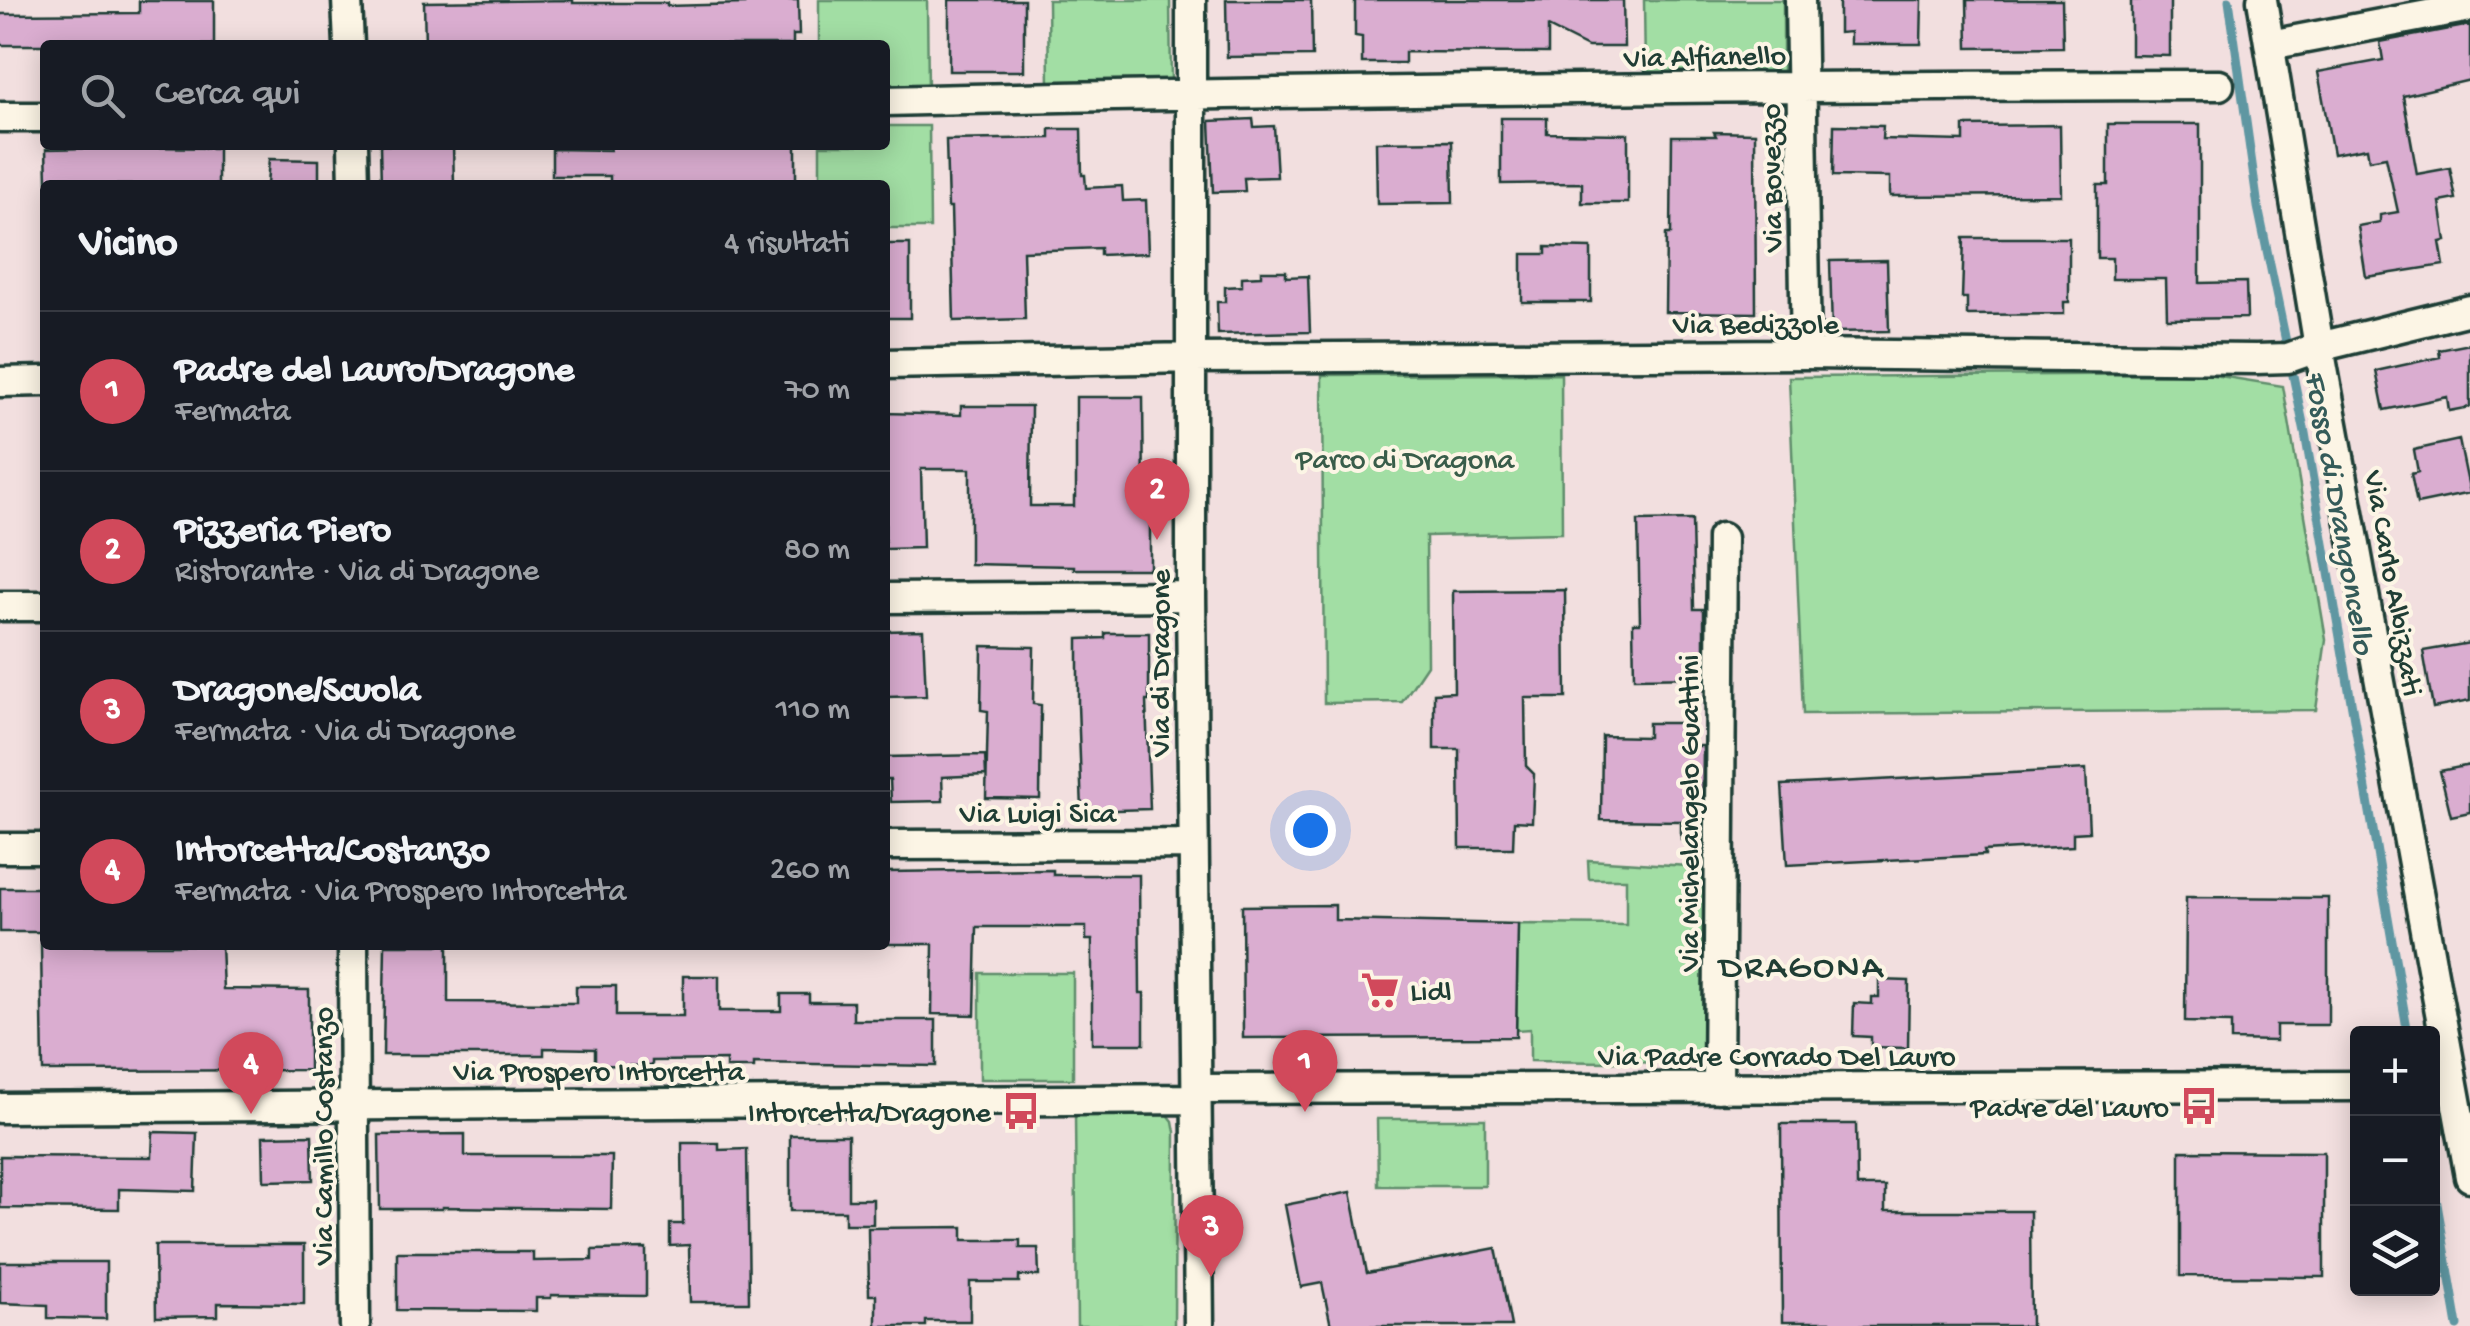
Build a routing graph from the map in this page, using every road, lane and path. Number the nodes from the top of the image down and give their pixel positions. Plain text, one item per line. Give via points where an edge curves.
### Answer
1 (347, 0) edge
2 (1191, 0) edge
3 (1800, 0) edge
4 (2262, 0) edge
5 (2470, 7) edge
6 (349, 40) edge
7 (2270, 46) junction
8 (2219, 85) dead end
9 (1801, 86) junction
10 (1193, 94) junction
11 (890, 101) edge
12 (0, 117) edge
13 (40, 117) edge
14 (353, 150) edge
15 (354, 180) edge
16 (2470, 310) edge
17 (2319, 347) junction
18 (1806, 354) junction
19 (1192, 358) junction
20 (890, 364) edge
21 (40, 381) edge
22 (0, 382) edge
23 (1722, 538) dead end
24 (1190, 596) junction
25 (890, 598) edge
26 (0, 606) edge
27 (40, 606) edge
28 (1192, 844) junction
29 (890, 845) edge
30 (0, 848) edge
31 (40, 848) edge
32 (353, 950) edge
33 (2350, 1086) edge
34 (2443, 1086) edge
35 (1718, 1088) junction
36 (1197, 1094) junction
37 (355, 1104) junction
38 (0, 1108) edge
39 (2470, 1177) edge
40 (355, 1326) edge
41 (1199, 1326) edge

1 - 6 street
2 - 10 street, Via di Dragone
3 - 9 street, Via Bovezzo
4 - 7 street, Via Carlo Albizzati
5 - 7 street
7 - 17 street, Via Carlo Albizzati
8 - 9 street, Via Alfianello
9 - 10 street, Via Alfianello
9 - 18 street, Via Bovezzo
10 - 11 street, Via Alfianello
10 - 19 street, Via di Dragone
12 - 13 street
14 - 15 street
16 - 17 street, Via Bedizzole
17 - 18 street, Via Bedizzole via 2288,358 2256,359
17 - 34 street, Via Carlo Albizzati
18 - 19 street, Via Bedizzole
19 - 20 street, Via Bedizzole
19 - 24 street, Via di Dragone
21 - 22 street
23 - 35 street, Via Michelangelo Guattini
24 - 25 street
24 - 28 street, Via di Dragone
26 - 27 street
28 - 29 street, Via Luigi Sica
28 - 36 street, Via di Dragone
30 - 31 street
32 - 37 street, Via Camillo Costanzo
33 - 35 street, Via Padre Corrado Del Lauro
34 - 39 street, Via Carlo Albizzati
35 - 36 street, Via Padre Corrado Del Lauro
36 - 37 street, Via Prospero Intorcetta
36 - 41 street, Via di Dragone
37 - 38 street, Via Prospero Intorcetta
37 - 40 street, Via Camillo Costanzo

